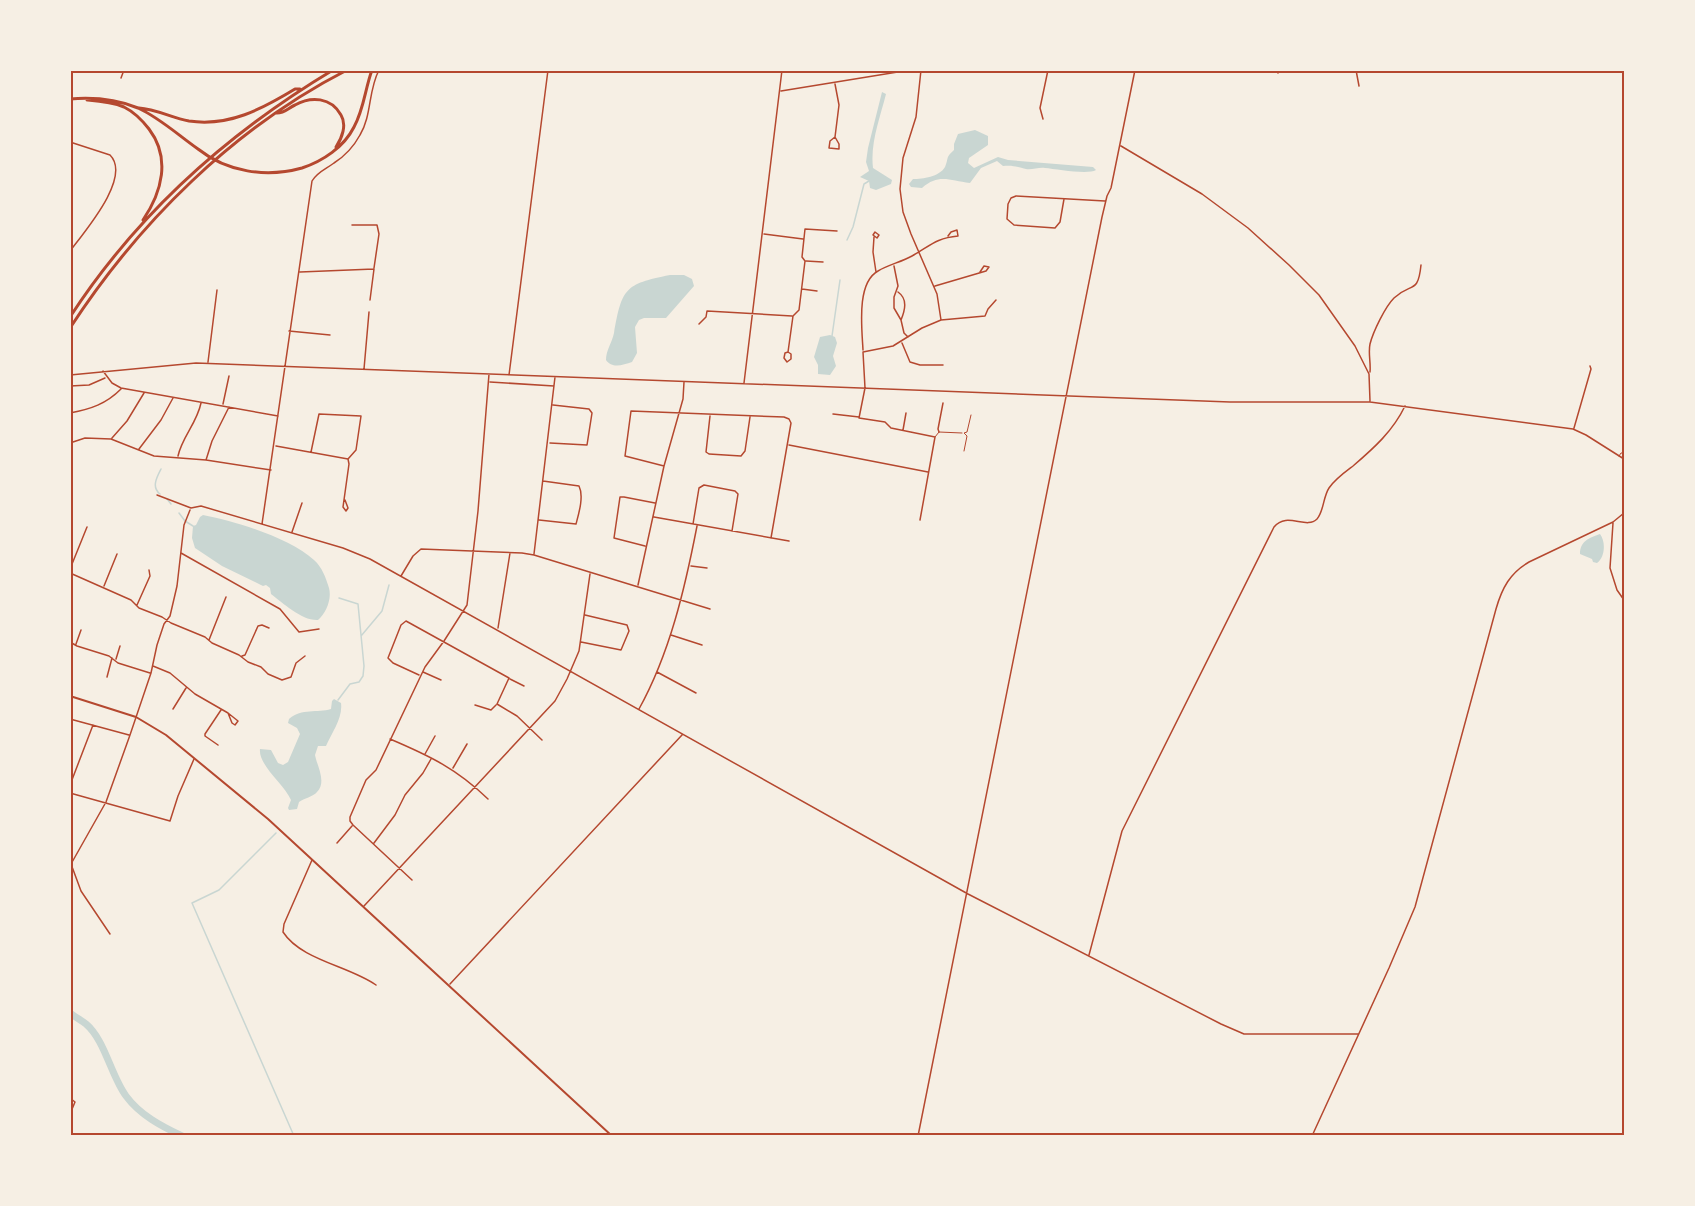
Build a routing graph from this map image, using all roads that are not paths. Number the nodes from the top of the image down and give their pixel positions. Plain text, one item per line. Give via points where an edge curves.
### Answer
1 (124, 70) edge
2 (333, 70) edge
3 (347, 70) edge
4 (372, 70) edge
5 (379, 70) edge
6 (548, 70) edge
7 (782, 70) edge
8 (910, 70) edge
9 (921, 70) edge
10 (1048, 70) edge
11 (1135, 70) edge
12 (1356, 70) edge
13 (121, 78) dead end
14 (835, 83) junction
15 (1359, 86) dead end
16 (301, 89) junction
17 (780, 91) junction
18 (70, 99) edge
19 (76, 99) junction
20 (137, 108) junction
21 (276, 113) junction
22 (1043, 119) dead end
23 (836, 137) dead end
24 (70, 142) edge
25 (1120, 146) junction
26 (333, 151) junction
27 (1064, 199) junction
28 (1106, 201) junction
29 (352, 225) dead end
30 (137, 228) junction
31 (837, 231) dead end
32 (762, 234) junction
33 (948, 236) dead end
34 (874, 237) dead end
35 (804, 239) junction
36 (70, 251) edge
37 (919, 252) junction
38 (805, 261) junction
39 (823, 262) dead end
40 (1421, 265) dead end
41 (893, 266) junction
42 (374, 269) junction
43 (299, 272) junction
44 (876, 272) junction
45 (980, 272) dead end
46 (934, 286) junction
47 (801, 289) junction
48 (218, 290) dead end
49 (818, 291) dead end
50 (897, 292) junction
51 (370, 300) dead end
52 (996, 300) dead end
53 (369, 312) dead end
54 (753, 313) junction
55 (793, 316) junction
56 (70, 317) edge
57 (901, 320) junction
58 (941, 320) junction
59 (699, 324) dead end
60 (70, 328) edge
61 (290, 331) junction
62 (330, 335) dead end
63 (909, 337) junction
64 (901, 342) junction
65 (788, 352) dead end
66 (863, 352) junction
67 (208, 363) junction
68 (943, 366) dead end
69 (1590, 366) dead end
70 (286, 367) junction
71 (103, 370) junction
72 (364, 370) junction
73 (489, 374) junction
74 (1369, 374) junction
75 (70, 375) edge
76 (509, 375) junction
77 (229, 376) dead end
78 (555, 377) junction
79 (106, 378) junction
80 (684, 381) junction
81 (489, 382) junction
82 (744, 384) junction
83 (70, 386) edge
84 (554, 386) junction
85 (121, 388) junction
86 (865, 388) junction
87 (144, 393) junction
88 (1067, 396) junction
89 (174, 397) junction
90 (201, 402) junction
91 (1370, 402) junction
92 (943, 403) dead end
93 (223, 405) junction
94 (552, 405) junction
95 (229, 406) junction
96 (1406, 406) junction
97 (70, 413) edge
98 (680, 413) junction
99 (906, 413) dead end
100 (833, 414) dead end
101 (710, 415) junction
102 (971, 415) dead end
103 (279, 416) junction
104 (750, 417) junction
105 (859, 418) junction
106 (1574, 429) junction
107 (903, 430) junction
108 (939, 432) junction
109 (964, 433) junction
110 (935, 437) junction
111 (111, 439) junction
112 (70, 443) edge
113 (548, 443) junction
114 (788, 445) junction
115 (275, 446) junction
116 (138, 450) junction
117 (964, 451) dead end
118 (311, 452) junction
119 (1624, 453) edge
120 (1619, 456) junction
121 (178, 457) junction
122 (348, 459) junction
123 (1624, 459) edge
124 (206, 460) junction
125 (664, 466) junction
126 (272, 470) junction
127 (929, 472) junction
128 (542, 481) junction
129 (157, 495) dead end
130 (345, 500) dead end
131 (302, 503) dead end
132 (656, 503) junction
133 (191, 508) junction
134 (1624, 513) edge
135 (654, 517) junction
136 (538, 520) junction
137 (920, 520) dead end
138 (1613, 522) junction
139 (693, 524) junction
140 (262, 525) junction
141 (697, 526) junction
142 (87, 527) dead end
143 (732, 531) junction
144 (291, 533) junction
145 (771, 538) junction
146 (789, 541) dead end
147 (647, 547) junction
148 (473, 551) junction
149 (510, 552) junction
150 (180, 553) junction
151 (117, 554) dead end
152 (534, 555) junction
153 (690, 566) junction
154 (707, 568) dead end
155 (149, 570) dead end
156 (70, 571) edge
157 (590, 574) junction
158 (401, 576) junction
159 (638, 586) junction
160 (103, 588) junction
161 (226, 597) dead end
162 (681, 599) junction
163 (1624, 600) edge
164 (137, 605) junction
165 (710, 609) dead end
166 (464, 611) junction
167 (584, 615) junction
168 (167, 620) junction
169 (269, 628) dead end
170 (319, 629) dead end
171 (497, 629) junction
172 (81, 630) dead end
173 (670, 635) junction
174 (208, 641) junction
175 (444, 641) junction
176 (71, 642) edge
177 (581, 642) junction
178 (76, 645) junction
179 (702, 645) dead end
180 (120, 646) dead end
181 (70, 649) edge
182 (305, 656) dead end
183 (112, 657) junction
184 (241, 657) junction
185 (115, 660) junction
186 (152, 666) junction
187 (422, 672) junction
188 (570, 672) junction
189 (657, 672) junction
190 (151, 674) junction
191 (421, 676) junction
192 (107, 678) dead end
193 (509, 678) junction
194 (441, 680) dead end
195 (524, 686) dead end
196 (187, 687) junction
197 (696, 693) dead end
198 (70, 696) edge
199 (497, 704) junction
200 (475, 705) dead end
201 (173, 709) dead end
202 (221, 709) junction
203 (639, 709) junction
204 (228, 714) dead end
205 (136, 717) junction
206 (70, 719) edge
207 (93, 725) junction
208 (530, 728) junction
209 (683, 734) junction
210 (130, 735) junction
211 (435, 736) dead end
212 (390, 739) junction
213 (542, 740) dead end
214 (467, 744) dead end
215 (218, 745) dead end
216 (425, 754) junction
217 (432, 758) junction
218 (194, 759) junction
219 (452, 769) junction
220 (70, 785) edge
221 (476, 786) junction
222 (70, 793) edge
223 (488, 799) dead end
224 (106, 802) junction
225 (353, 825) junction
226 (337, 843) dead end
227 (374, 843) junction
228 (313, 859) junction
229 (399, 868) junction
230 (412, 880) dead end
231 (968, 894) junction
232 (364, 906) junction
233 (110, 934) dead end
234 (1089, 956) junction
235 (449, 984) junction
236 (376, 986) dead end
237 (1358, 1035) junction
238 (70, 1098) edge
239 (70, 1114) edge
240 (612, 1136) edge
241 (918, 1136) edge
242 (1312, 1136) edge

1 - 13 street
2 - 16 highway
3 - 21 highway
4 - 26 highway via 360,116 347,138
5 - 43 street via 361,133 344,155 313,179
6 - 76 street
7 - 17 street
8 - 14 street
9 - 37 street via 916,117 899,178 903,212
10 - 22 street via 1040,108
11 - 25 street
12 - 15 street
14 - 17 street
14 - 23 street via 839,105
16 - 20 highway via 261,110 217,121 192,121
16 - 30 highway via 217,151
17 - 32 street
18 - 19 highway
19 - 20 highway via 106,99
19 - 30 highway via 125,108 144,122 156,140 162,178 158,193
20 - 26 highway via 220,163 249,171 280,172 310,165
21 - 26 highway via 309,99 323,99 333,105 344,123
21 - 60 highway via 171,201 116,264
24 - 36 street via 110,154 117,168 104,203
25 - 28 street
25 - 74 street via 1202,195 1248,228 1289,265 1338,320
27 - 27 street via 1016,196 1008,204 1007,219 1014,225 1055,228
27 - 28 street
28 - 88 street
29 - 42 street via 377,225
30 - 56 highway
31 - 35 street via 805,229
32 - 35 street
32 - 54 street
33 - 37 street
34 - 44 street
35 - 38 street
37 - 41 street
37 - 46 street
38 - 39 street
38 - 47 street
40 - 74 street via 1416,286 1394,298 1380,319 1370,346
41 - 44 street
41 - 50 street
42 - 43 street
42 - 51 street
43 - 61 street
44 - 66 street via 864,292
45 - 46 street
46 - 58 street
47 - 49 street
47 - 55 street via 798,310
48 - 67 street
50 - 57 street via 893,304
50 - 57 street via 905,304
52 - 58 street via 985,316
53 - 72 street
54 - 55 street
54 - 59 street via 707,311
54 - 82 street
55 - 65 street
57 - 63 street
58 - 63 street
61 - 62 street
61 - 70 street
63 - 64 street
64 - 66 street
64 - 68 street via 910,362
66 - 86 street
67 - 70 street
67 - 71 street
69 - 106 street
70 - 72 street
70 - 103 street
71 - 75 street
71 - 79 street
72 - 73 street
73 - 76 street
73 - 81 street
74 - 91 street
76 - 78 street
77 - 93 street
78 - 80 street
78 - 84 street
79 - 83 street via 89,385
79 - 85 street
80 - 82 street
80 - 98 street
81 - 84 street
81 - 148 street
82 - 86 street
84 - 94 street
85 - 87 street
85 - 97 street via 101,405
86 - 88 street
86 - 105 street
87 - 89 street
87 - 111 street
88 - 91 street
88 - 231 street
89 - 90 street
89 - 116 street
90 - 93 street
90 - 121 street
91 - 96 street
92 - 108 street
93 - 95 street
94 - 113 street
94 - 113 street via 589,409 592,413 587,445
95 - 103 street
95 - 124 street
96 - 106 street
96 - 234 street via 1390,431 1329,488 1318,518 1305,522 1284,520 1274,527 1122,831
98 - 101 street
98 - 125 street
98 - 125 street via 639,410 629,414 625,456
99 - 107 street
100 - 105 street
101 - 104 street
101 - 104 street via 706,452 741,456
102 - 109 lane
103 - 115 street
104 - 114 street via 789,419
105 - 107 street
106 - 120 street
107 - 110 street
108 - 109 lane
108 - 110 lane
109 - 117 lane
110 - 127 street
111 - 112 street via 85,438
111 - 116 street
113 - 128 street
114 - 127 street
114 - 145 street
115 - 118 street
115 - 126 street
116 - 121 street via 154,456
118 - 122 street
118 - 122 street via 319,414 361,416 356,450
119 - 120 lane
120 - 123 street
121 - 124 street
122 - 130 street
124 - 126 street
125 - 132 street
126 - 140 street
127 - 137 street
128 - 136 street
128 - 136 street via 579,486 581,499 576,524
129 - 133 street
131 - 144 street
132 - 135 street
132 - 147 street via 624,496 618,504 614,538
133 - 140 street via 201,506
133 - 150 street
134 - 138 street
135 - 139 street
135 - 147 street
136 - 152 street
138 - 163 street via 1610,568
138 - 237 street via 1518,568 1504,585 1415,907
139 - 141 street
139 - 143 street via 699,488 704,485 738,494
140 - 144 street
141 - 143 street
141 - 153 street
142 - 156 street
143 - 145 street
144 - 158 street via 350,550
145 - 146 street
147 - 159 street
148 - 149 street
148 - 158 street via 421,549
148 - 166 street
149 - 152 street
149 - 171 street
150 - 168 street via 177,586
150 - 170 street via 279,609 299,632
151 - 160 street
152 - 157 street
153 - 154 street
153 - 162 street
155 - 164 street
156 - 160 street
157 - 159 street
157 - 167 street
158 - 166 street
159 - 162 street
160 - 164 street
161 - 174 street
162 - 165 street
162 - 173 street
164 - 168 street
166 - 171 street
166 - 175 street
167 - 177 street
167 - 177 street via 627,625 629,632 621,650
168 - 174 street
168 - 186 street
169 - 184 street via 258,626
171 - 188 street
172 - 178 street
173 - 179 street
173 - 189 street
174 - 184 street
175 - 187 street
175 - 191 street via 410,622 401,625 388,658
175 - 193 street
176 - 178 street
176 - 181 street
177 - 188 street
178 - 183 street
180 - 185 street
182 - 184 street via 296,663 291,677 282,680
183 - 185 street
183 - 192 street
185 - 190 street
186 - 190 street
186 - 196 street via 170,673
187 - 191 street
187 - 194 street
188 - 203 street
188 - 208 street via 555,701
189 - 197 street
189 - 203 street
190 - 205 street
191 - 212 street
193 - 195 street
193 - 199 street
196 - 201 street
196 - 202 street
198 - 205 main road
199 - 200 street via 491,710
199 - 208 street
202 - 204 street
202 - 215 street via 205,734
203 - 209 street
205 - 210 street
205 - 218 main road via 166,735
206 - 207 street
207 - 210 street
207 - 220 street
208 - 213 street
208 - 221 street
209 - 231 street
209 - 235 street
210 - 224 street
211 - 216 street
212 - 216 street
212 - 225 street via 350,817
214 - 219 street
216 - 217 street
217 - 219 street
217 - 227 street
218 - 224 street via 170,821
218 - 228 main road
219 - 221 street
221 - 223 street
221 - 229 street
222 - 224 street
224 - 233 street via 71,864 81,891
225 - 226 street
225 - 227 street
227 - 229 street
228 - 232 main road
228 - 236 street via 283,932 293,943
229 - 230 street
229 - 232 street
231 - 234 street
231 - 241 street
232 - 235 main road
234 - 237 street via 1244,1034
235 - 240 main road
237 - 242 street
238 - 239 street via 75,1104

